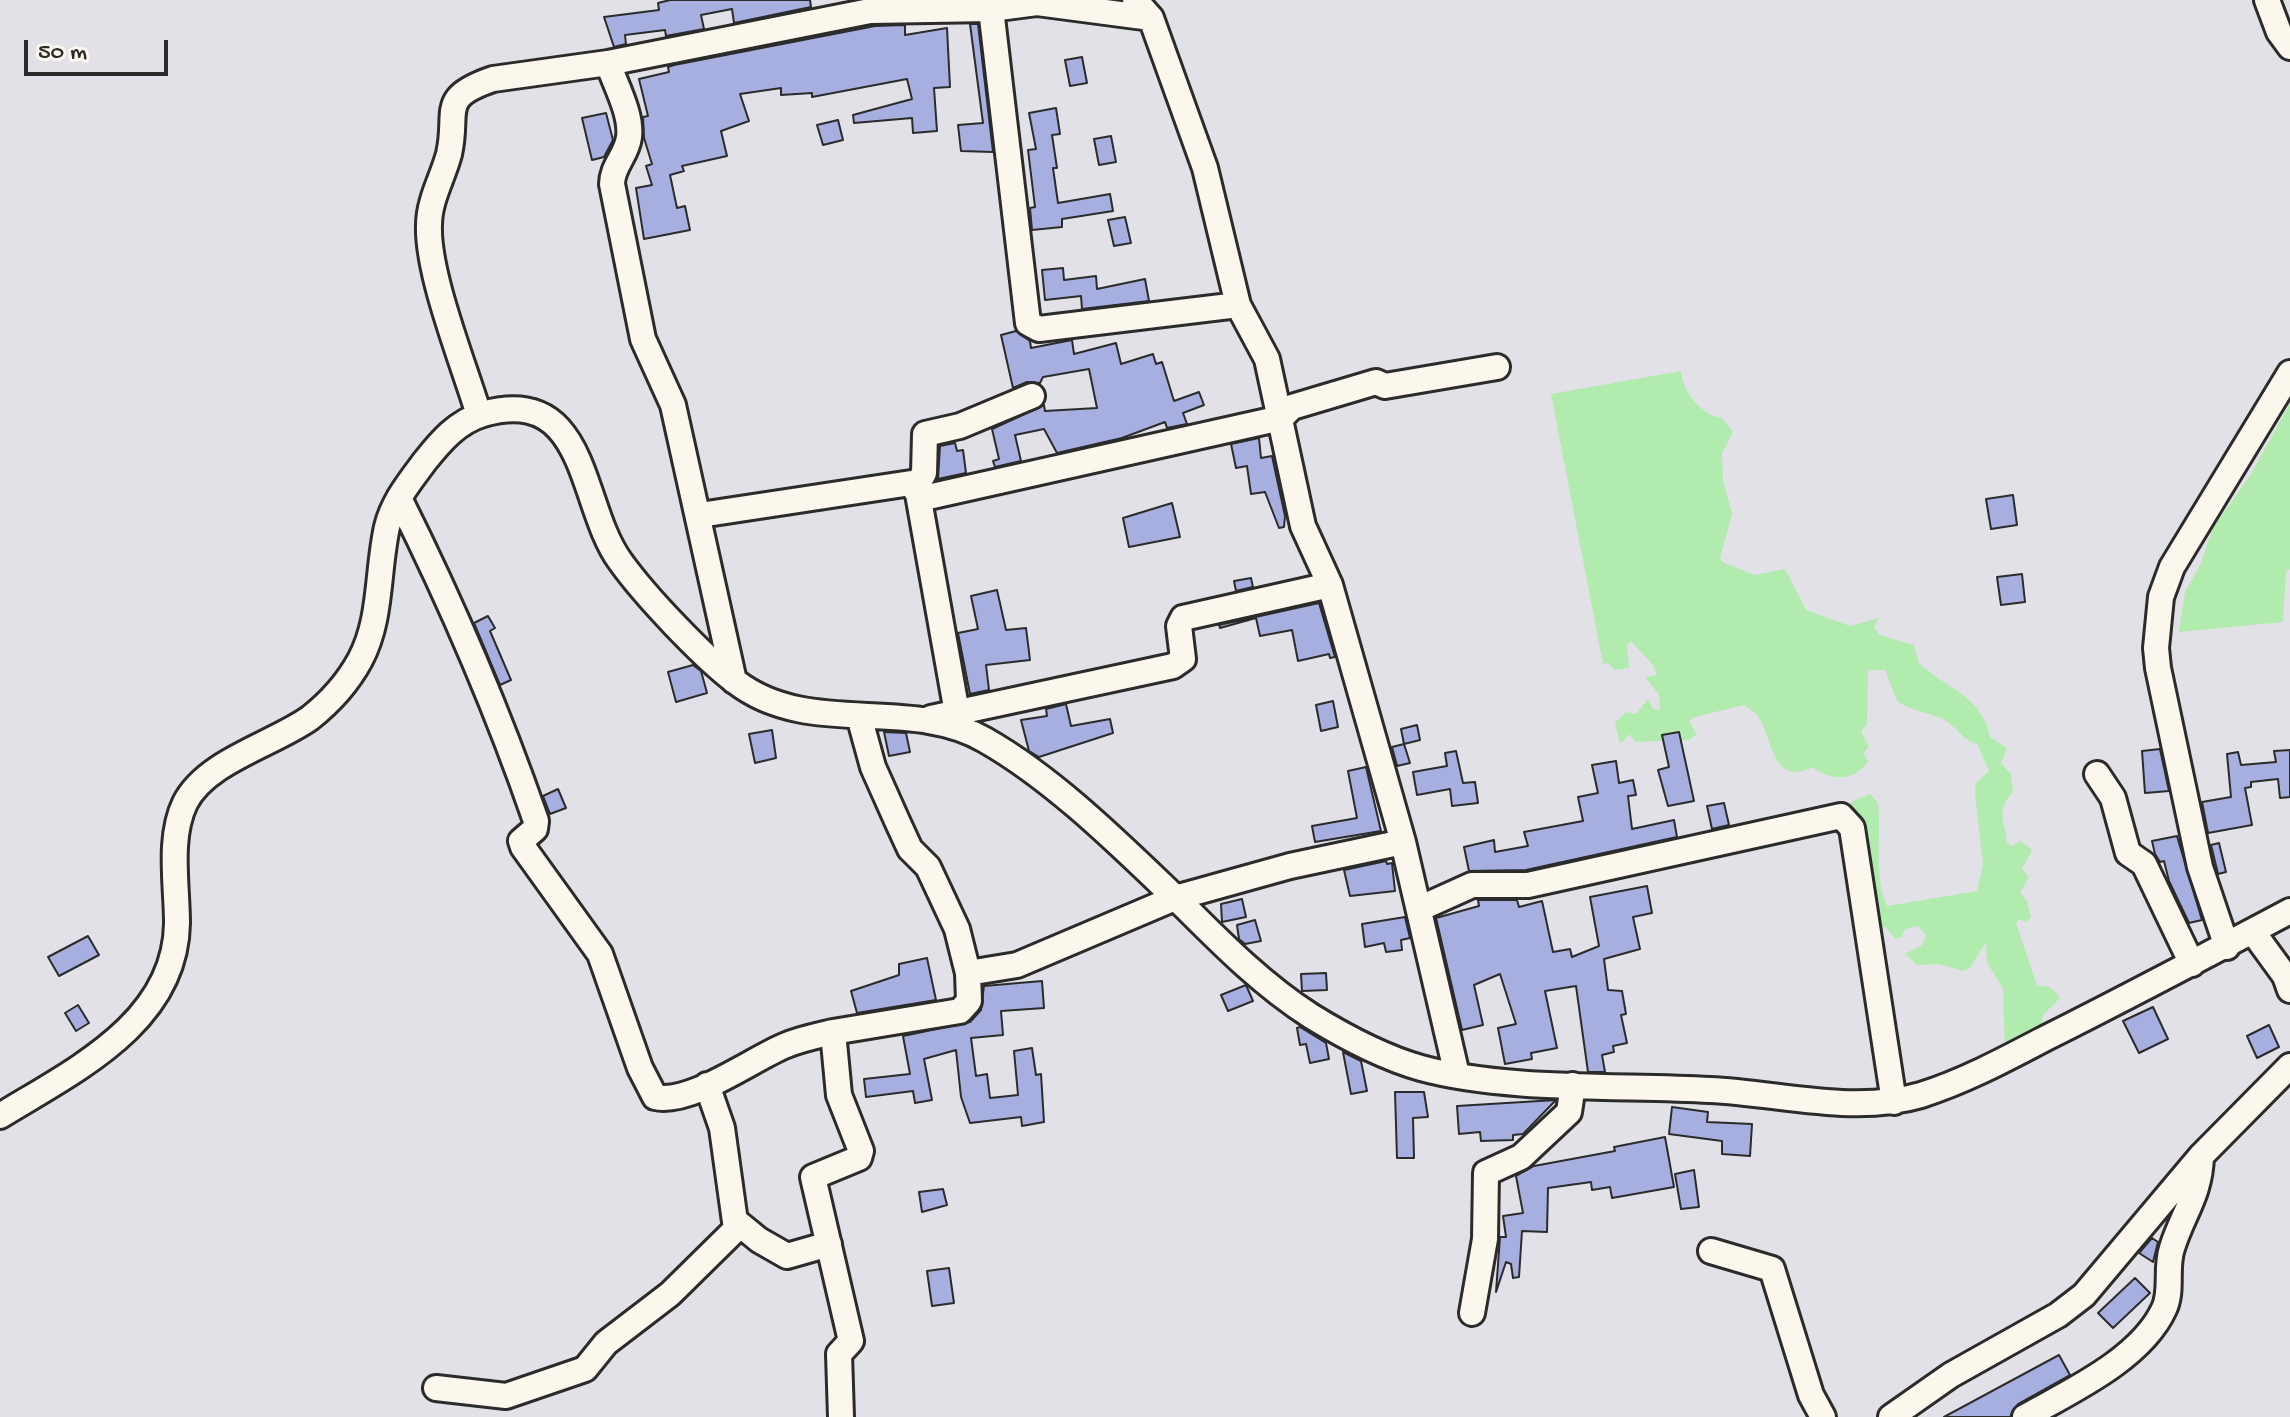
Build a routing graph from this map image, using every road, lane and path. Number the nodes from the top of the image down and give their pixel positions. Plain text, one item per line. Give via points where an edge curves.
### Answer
1 (2267, 0) edge
2 (991, 9) junction
3 (1143, 9) edge
4 (2290, 47) edge
5 (608, 63) junction
6 (1238, 305) junction
7 (1497, 367) dead end
8 (2290, 373) edge
9 (1032, 396) dead end
10 (479, 415) junction
11 (1281, 418) junction
12 (918, 493) junction
13 (399, 498) junction
14 (700, 515) junction
15 (1330, 585) junction
16 (734, 681) junction
17 (957, 713) junction
18 (859, 716) junction
19 (917, 721) junction
20 (2097, 774) dead end
21 (1403, 842) junction
22 (1175, 898) junction
23 (1421, 908) junction
24 (2290, 911) edge
25 (2253, 932) junction
26 (2227, 947) junction
27 (2192, 964) junction
28 (968, 973) junction
29 (2290, 990) edge
30 (833, 1032) junction
31 (2290, 1066) edge
32 (1457, 1075) junction
33 (707, 1085) junction
34 (1573, 1085) junction
35 (1894, 1102) junction
36 (0, 1116) edge
37 (2201, 1156) junction
38 (737, 1222) junction
39 (829, 1244) junction
40 (1711, 1251) dead end
41 (1472, 1313) dead end
42 (436, 1388) dead end
43 (841, 1417) edge
44 (1823, 1417) edge
45 (1891, 1417) edge
46 (2025, 1417) edge

1 - 4 street
2 - 3 street via 1037,3
2 - 5 street via 870,11
2 - 6 street via 1028,323 1039,329
3 - 6 street via 1205,168
5 - 10 street via 493,79 460,95 451,109 450,151 428,227 433,265
5 - 14 street via 629,129 612,184 640,323 646,349 669,393
6 - 11 street via 1267,359
7 - 11 street via 1385,386 1376,382 1292,407
8 - 26 street via 2172,567 2158,623 2158,668 2190,826
9 - 12 street via 960,426 925,434
10 - 13 street via 442,441
10 - 16 street via 533,413 563,432 581,459 596,517 620,562
11 - 12 street
11 - 15 street via 1303,526
12 - 14 street via 904,482
12 - 17 street
13 - 33 street via 517,766 536,821 521,841 523,847 600,954 655,1097 666,1100
13 - 36 street via 387,527 371,632 355,669 312,716 199,783 185,804 177,825 176,940 155,996 114,1042
14 - 16 street
15 - 17 street via 1183,618 1183,659 1173,666
15 - 21 street
16 - 18 street via 786,707
17 - 19 street
18 - 19 street
18 - 28 street via 882,789 957,929
19 - 22 street via 967,731 1016,760
20 - 27 street via 2113,798 2128,853 2144,864
21 - 22 street
21 - 23 street
22 - 28 street via 1017,965
22 - 32 street via 1232,953 1312,1016 1376,1052
23 - 32 street
23 - 35 street via 1472,885 1528,885 1841,816 1852,828
24 - 25 street
25 - 26 street
25 - 29 street
26 - 27 street
27 - 35 street via 1958,1082
28 - 30 street via 968,1005 960,1011
30 - 33 street via 782,1047
30 - 39 street via 839,1095 861,1151 859,1158 813,1177
31 - 37 street
32 - 34 street
33 - 38 street via 722,1128
34 - 35 street
34 - 41 street via 1569,1112 1521,1157 1486,1173 1485,1239
37 - 45 street via 2084,1295
37 - 46 street via 2200,1182 2167,1268 2169,1293 2153,1327 2110,1367
38 - 39 street via 787,1256
38 - 42 street via 736,1229 670,1294 585,1369 514,1395
39 - 43 street via 851,1341 839,1354
40 - 44 street via 1772,1269 1811,1395

